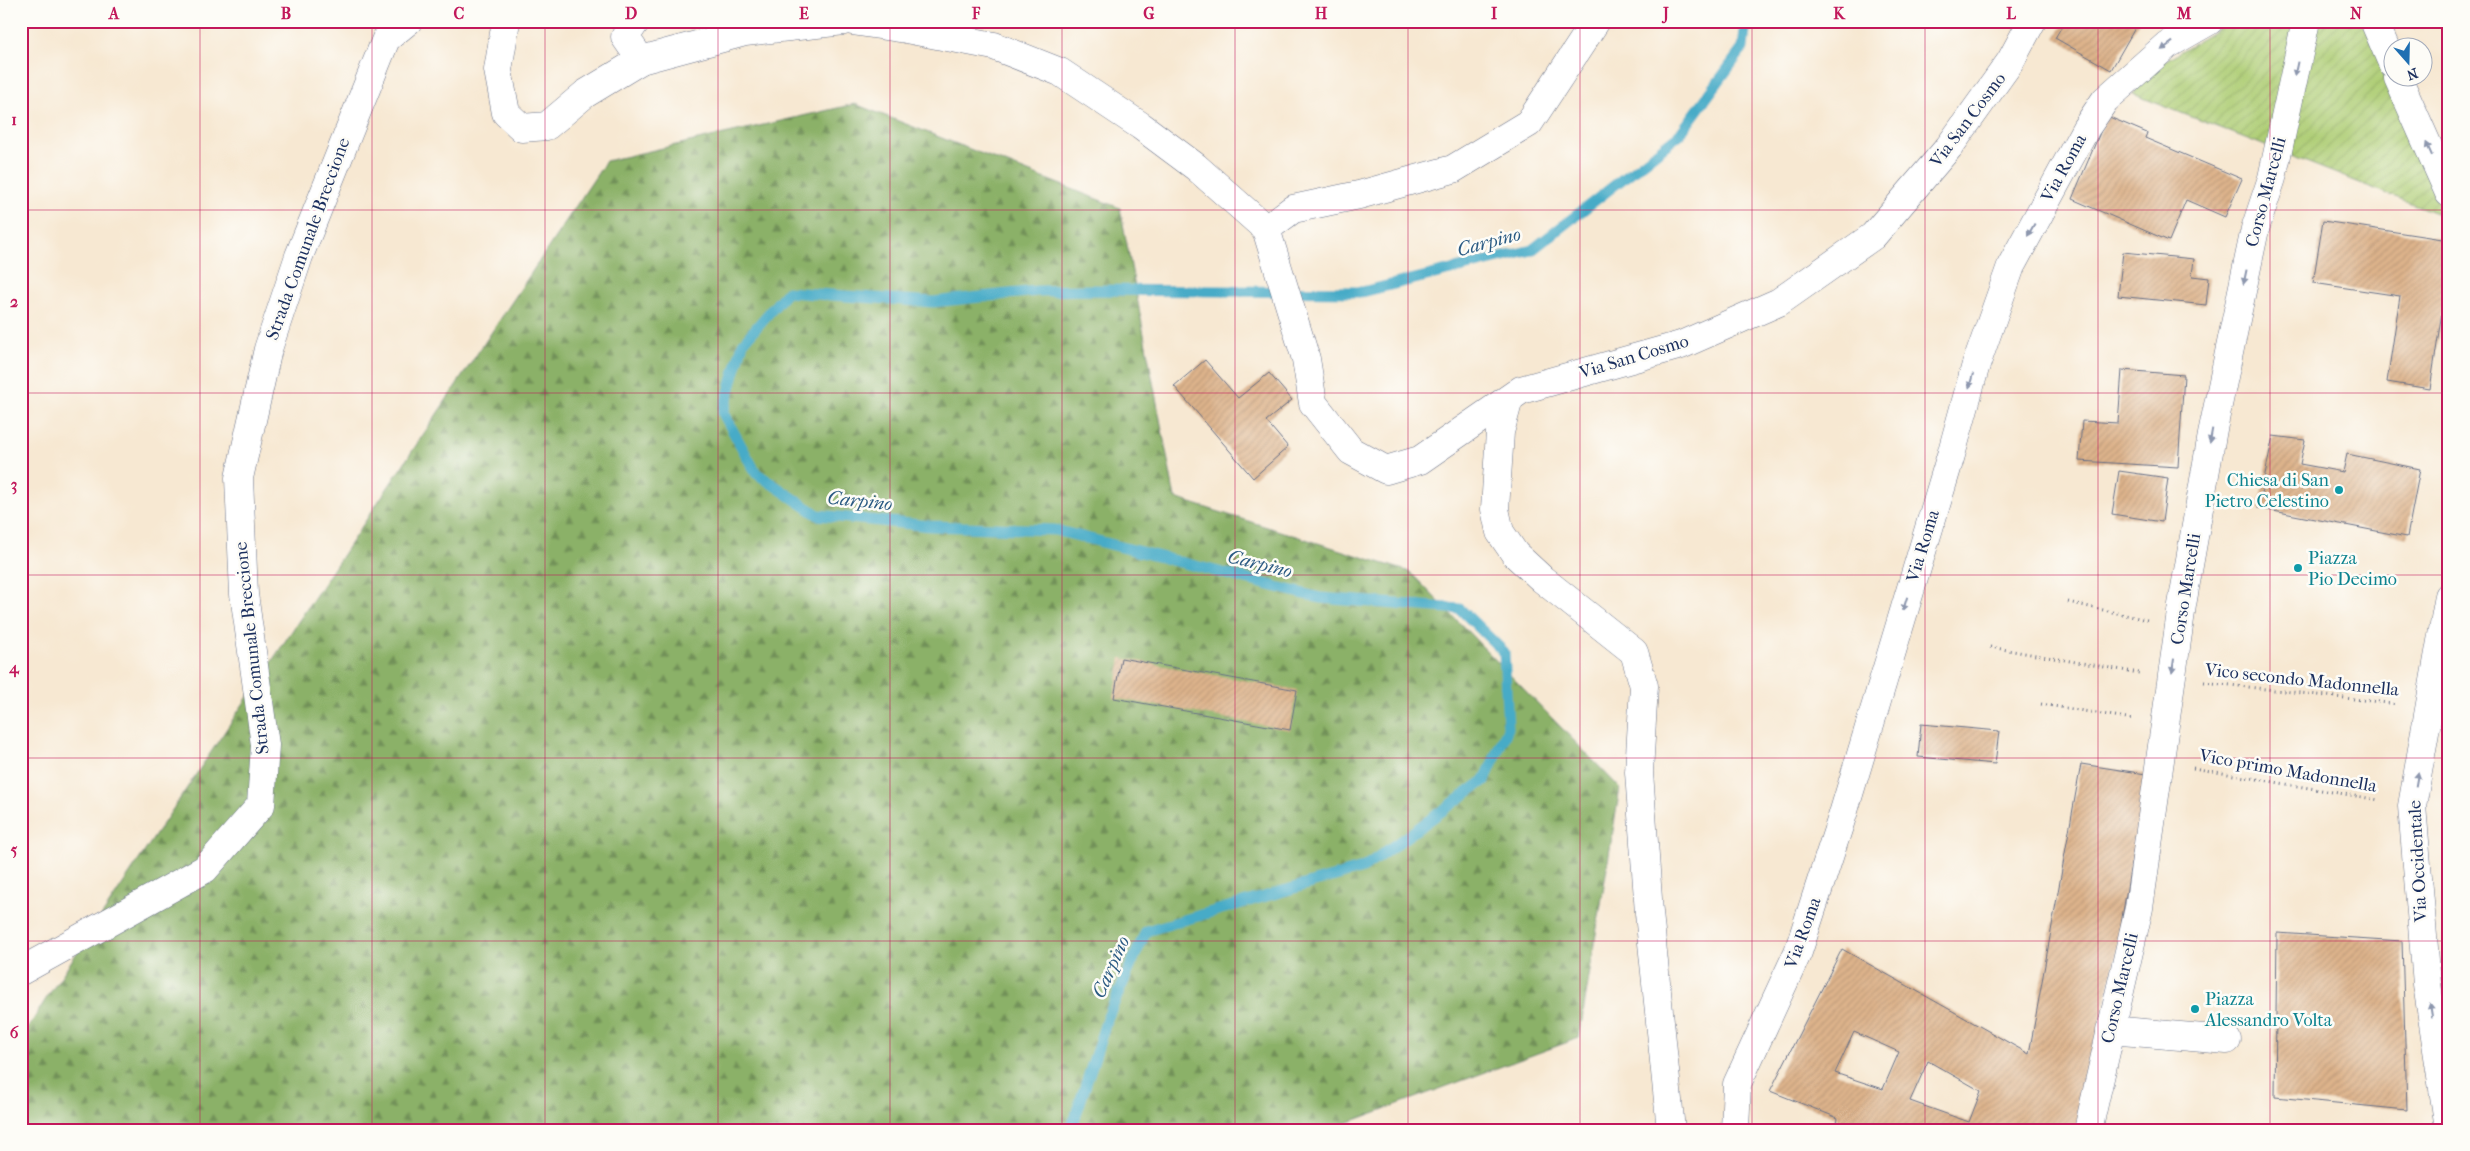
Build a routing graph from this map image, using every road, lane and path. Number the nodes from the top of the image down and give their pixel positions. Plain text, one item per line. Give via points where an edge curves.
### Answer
1 (408, 21) edge
2 (506, 21) edge
3 (636, 21) edge
4 (844, 21) edge
5 (852, 21) edge
6 (1596, 21) edge
7 (2032, 21) edge
8 (2209, 21) edge
9 (2306, 21) edge
10 (2374, 21) edge
11 (2382, 40) edge
12 (641, 60) junction
13 (2402, 88) edge
14 (2449, 193) edge
15 (1269, 239) junction
16 (1509, 399) junction
17 (2449, 596) edge
18 (2068, 602) dead end
19 (2179, 627) junction
20 (1990, 646) dead end
21 (2172, 679) junction
22 (2041, 704) dead end
23 (2430, 708) junction
24 (2165, 724) junction
25 (2160, 763) junction
26 (2412, 806) junction
27 (21, 971) edge
28 (2110, 1030) junction
29 (2227, 1040) dead end
30 (2449, 1128) edge
31 (1671, 1130) edge
32 (1735, 1130) edge
33 (2088, 1130) edge

1 - 27 street, Strada Comunale Breccione via 386,38 298,256 268,349 239,478 244,594 265,745 261,805 205,869
2 - 12 street via 498,70 506,113 522,128 547,126 585,94
3 - 12 street via 625,37
4 - 12 street via 744,32
5 - 15 street via 994,46 1060,72 1196,167
6 - 15 street via 1529,123 1454,169 1293,209
7 - 16 street, Via San Cosmo via 2010,62 1950,147 1873,236 1780,302 1681,345 1521,390
8 -> 32 street, Via Roma via 2166,45 2105,100 2086,128 2011,266 1975,368 1843,814 1801,943 1737,1084
9 -> 19 street, Corso Marcelli via 2272,178 2255,229 2219,401
10 - 11 street
14 -> 13 street
15 - 16 street, Via San Cosmo via 1306,359 1313,403 1351,450 1386,470 1420,460
16 - 31 street via 1500,432 1495,508 1500,532 1515,554 1542,579 1634,652 1644,686 1639,772 1649,913
17 - 23 street, Via Occidentale
18 - 19 path
19 -> 21 street, Corso Marcelli
20 - 21 path, Vico secondo Madonnella
21 - 23 path, Vico secondo Madonnella
21 - 24 street, Corso Marcelli
22 - 24 path
26 -> 23 street, Via Occidentale
24 - 25 street, Corso Marcelli
25 - 26 path, Vico primo Madonnella
25 - 28 street, Corso Marcelli via 2139,908
30 -> 26 street, Via Occidentale via 2427,984
28 - 29 street
28 - 33 street, Corso Marcelli

